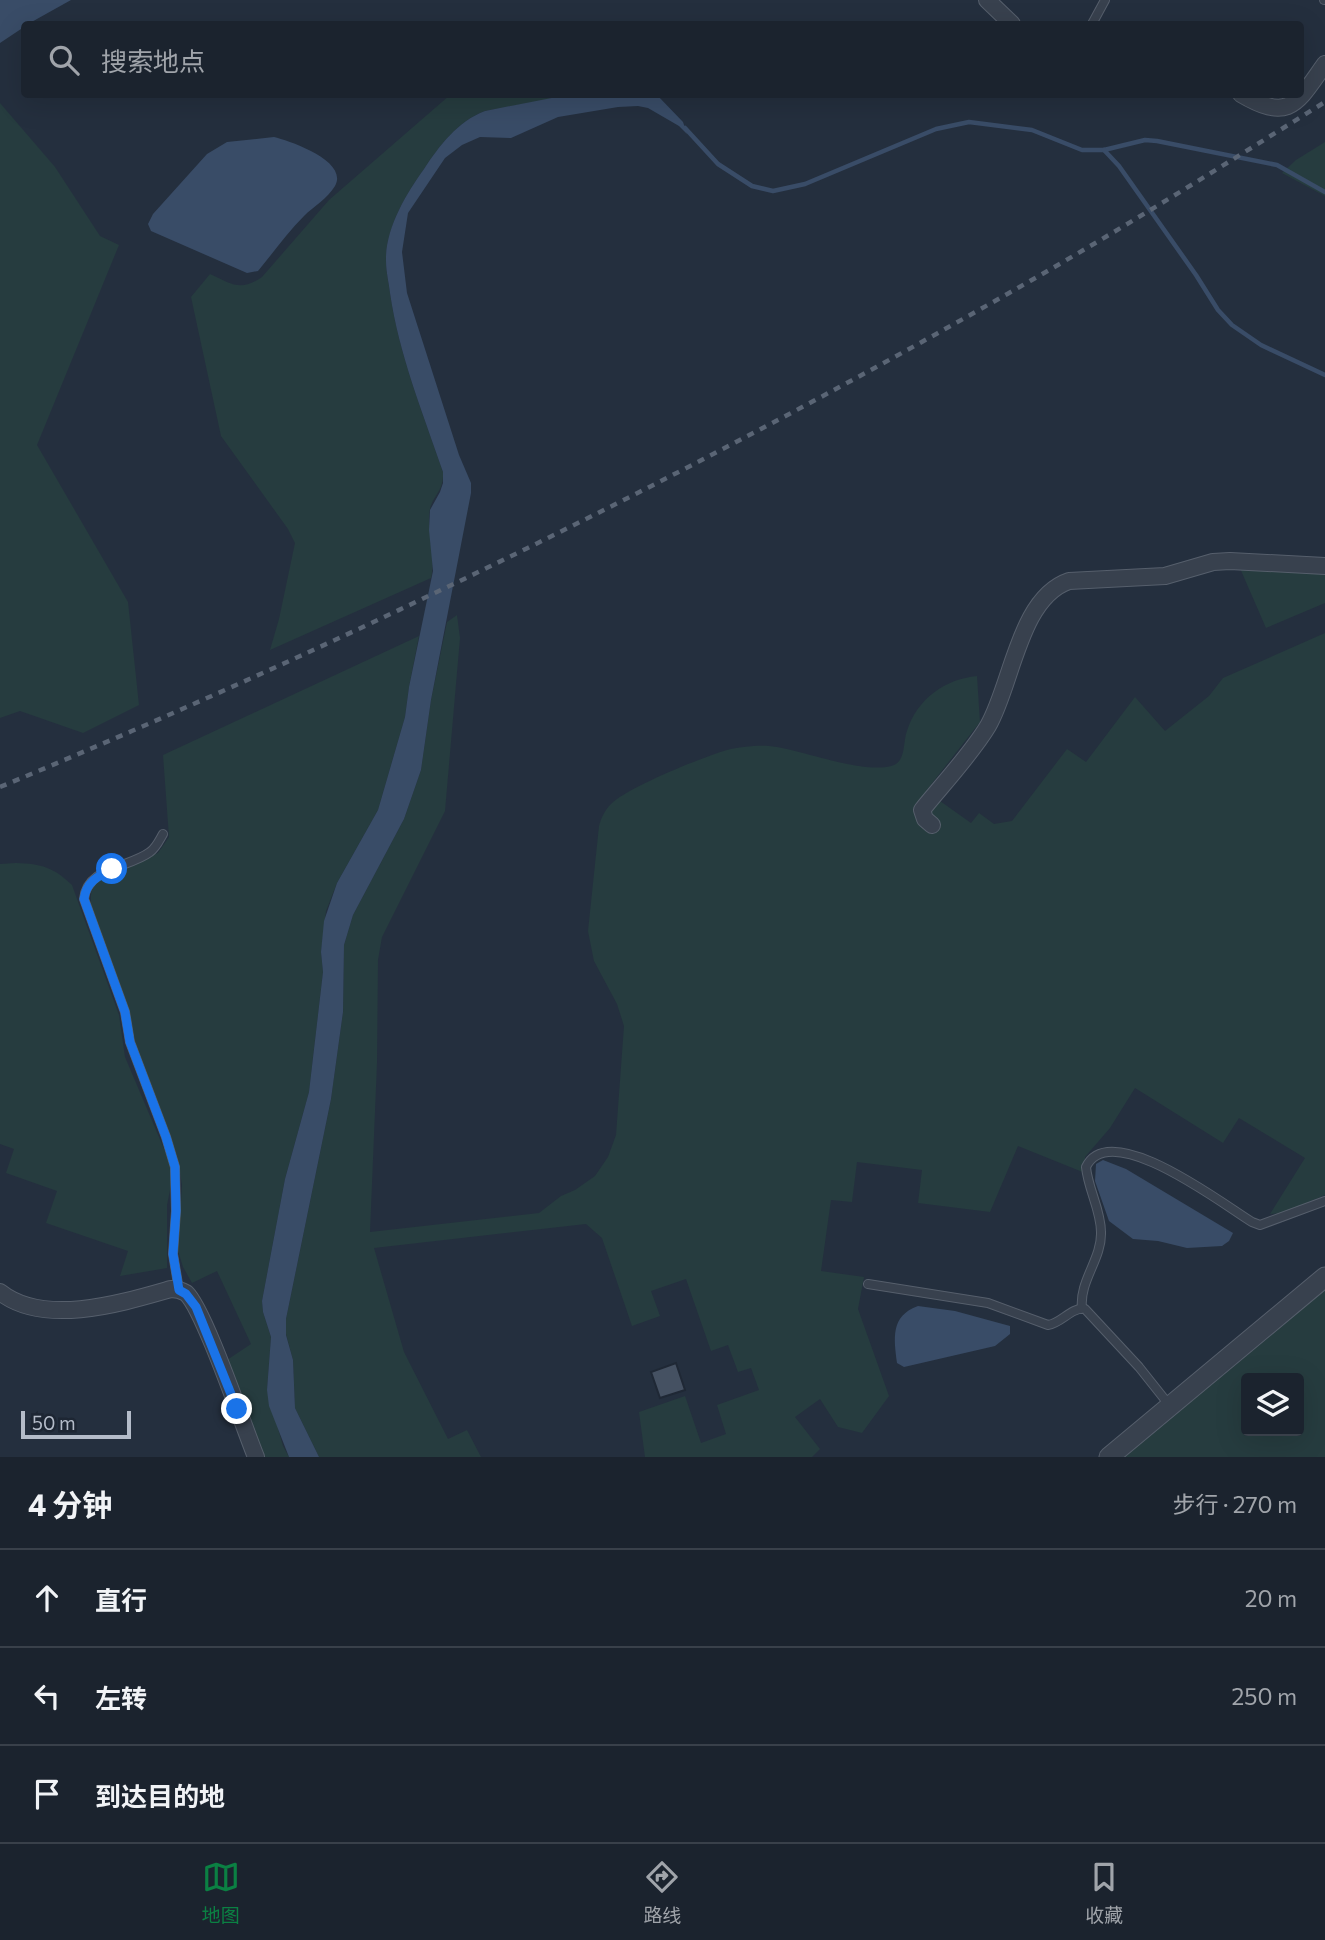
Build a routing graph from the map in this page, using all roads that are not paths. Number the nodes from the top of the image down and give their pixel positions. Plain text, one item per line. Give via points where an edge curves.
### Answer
1 (987, 0) edge
2 (1105, 0) edge
3 (1009, 21) edge
4 (1094, 21) edge
5 (1325, 64) edge
6 (1304, 94) edge
7 (1248, 98) edge
8 (1301, 98) edge
9 (1325, 566) edge
10 (932, 825) dead end
11 (163, 834) dead end
12 (1325, 1200) edge
13 (1325, 1277) edge
14 (868, 1284) dead end
15 (179, 1290) junction
16 (0, 1292) edge
17 (1082, 1308) junction
18 (1170, 1406) junction
19 (256, 1457) edge
20 (1109, 1457) edge

1 - 3 street
2 - 4 lane
5 - 6 street
7 - 8 street via 1281,108
9 - 10 street via 1213,562 1165,576 1069,581 1057,587 1025,628 1003,696 987,727 922,810
11 - 15 lane via 147,854 90,882 84,899 175,1167 173,1254
12 - 17 lane via 1260,1225 1161,1164 1122,1152 1101,1153 1086,1167 1101,1234 1082,1291
13 - 18 street
14 - 17 lane via 988,1303 1048,1325
15 - 16 street via 118,1305 51,1310
15 - 19 street via 196,1307
17 - 18 lane
18 - 20 street

